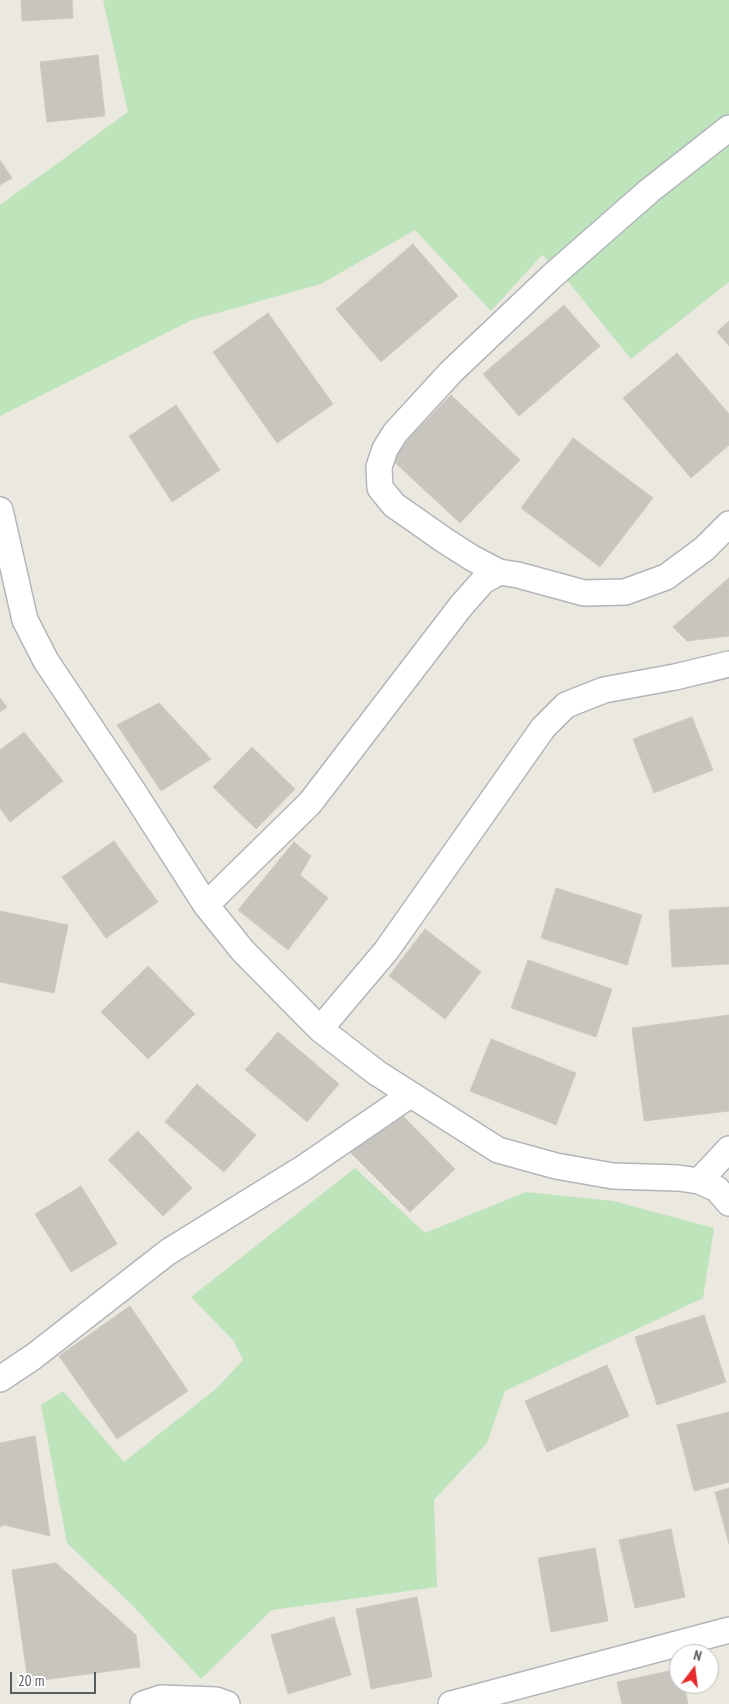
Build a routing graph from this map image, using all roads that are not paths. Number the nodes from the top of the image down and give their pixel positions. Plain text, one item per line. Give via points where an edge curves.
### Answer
1 (729, 128) edge
2 (0, 510) edge
3 (729, 524) edge
4 (499, 572) junction
5 (729, 664) edge
6 (206, 905) junction
7 (320, 1028) junction
8 (410, 1095) junction
9 (729, 1149) edge
10 (699, 1181) junction
11 (729, 1203) edge
12 (0, 1379) edge
13 (729, 1630) edge
14 (142, 1704) edge
15 (227, 1704) edge
16 (451, 1704) edge

1 - 4 street via 649,191 551,277 450,372 385,449 379,467 380,488 394,505 472,558
2 - 6 street via 25,620 46,661
3 - 4 street via 666,577 625,592 584,593
4 - 6 street via 483,581 461,606 310,803
5 - 7 street via 604,690 566,705 538,736 386,951
6 - 7 street via 243,950
7 - 8 street
8 - 10 street via 498,1150 556,1166 612,1176
8 - 12 street via 168,1252
9 - 10 street
10 - 11 street via 717,1189
13 - 16 street
14 - 15 street via 161,1698 216,1700

